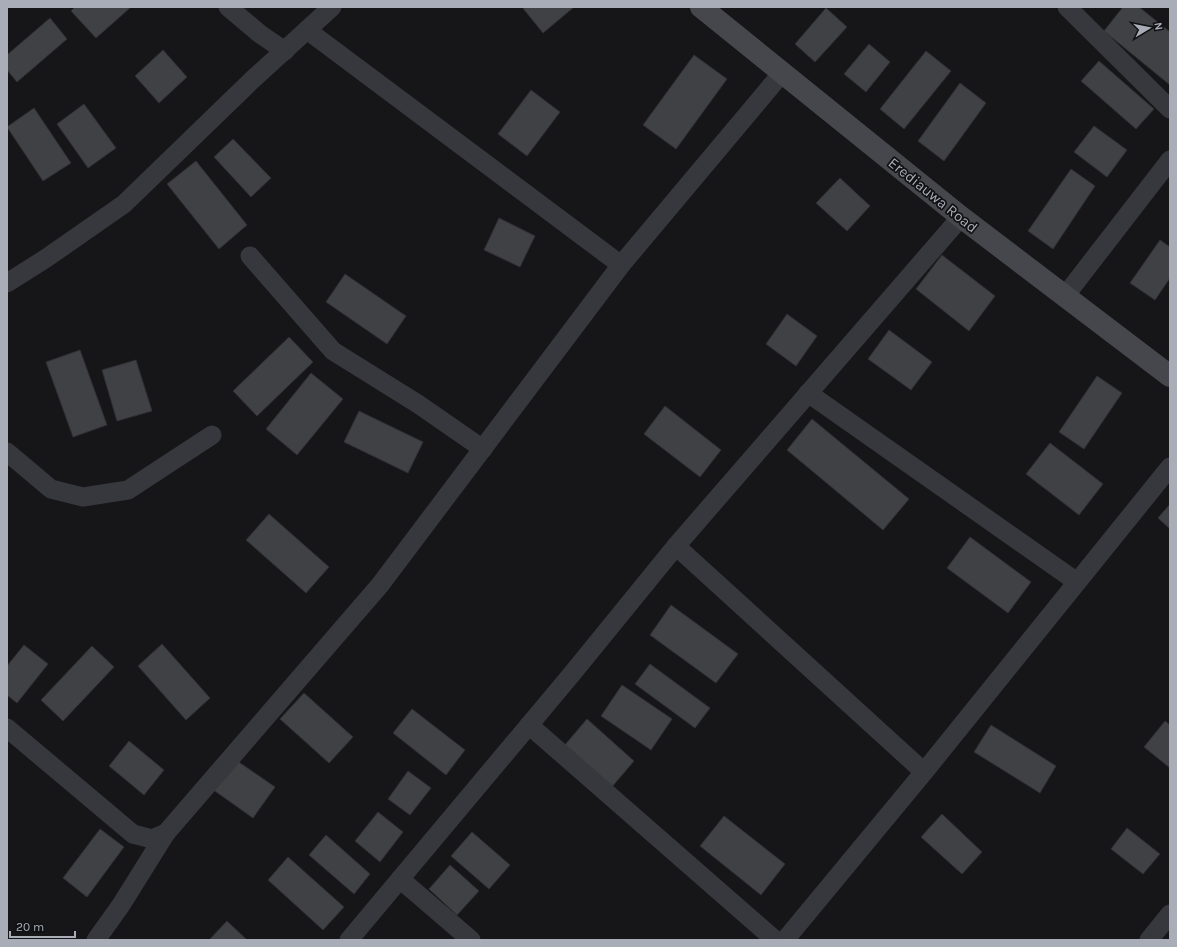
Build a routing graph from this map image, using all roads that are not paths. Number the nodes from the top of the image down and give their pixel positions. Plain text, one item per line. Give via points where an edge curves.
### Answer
1 (228, 7) edge
2 (332, 7) edge
3 (701, 7) edge
4 (1067, 7) edge
5 (307, 30) junction
6 (285, 51) junction
7 (782, 73) junction
8 (1170, 109) edge
9 (1170, 160) edge
10 (961, 217) junction
11 (250, 256) dead end
12 (621, 265) junction
13 (7, 283) edge
14 (1065, 296) junction
15 (1170, 376) edge
16 (808, 393) junction
17 (212, 435) dead end
18 (483, 449) junction
19 (7, 452) edge
20 (1170, 467) edge
21 (676, 546) junction
22 (1077, 582) junction
23 (529, 725) junction
24 (7, 728) edge
25 (924, 772) junction
26 (166, 833) junction
27 (400, 879) junction
28 (1170, 914) edge
29 (96, 940) edge
30 (349, 940) edge
31 (471, 940) edge
32 (775, 940) edge
33 (785, 940) edge
34 (1149, 940) edge

1 - 6 street
2 - 5 street
3 - 7 street, Erediauwa Road
4 - 8 street
5 - 6 street
5 - 12 street
6 - 13 street via 124,204
7 - 10 street, Erediauwa Road
7 - 12 street
9 - 14 street
10 - 14 street, Erediauwa Road
10 - 16 street
11 - 18 street via 333,351 418,404
12 - 18 street
14 - 15 street, Erediauwa Road
16 - 21 street
16 - 22 street
17 - 19 street via 128,490 83,497 51,489
18 - 26 street via 380,585
20 - 22 street
21 - 23 street
21 - 25 street
22 - 25 street
23 - 27 street
23 - 32 street
24 - 26 street via 133,834 152,839
25 - 33 street
26 - 29 street
27 - 30 street
27 - 31 street
28 - 34 street

